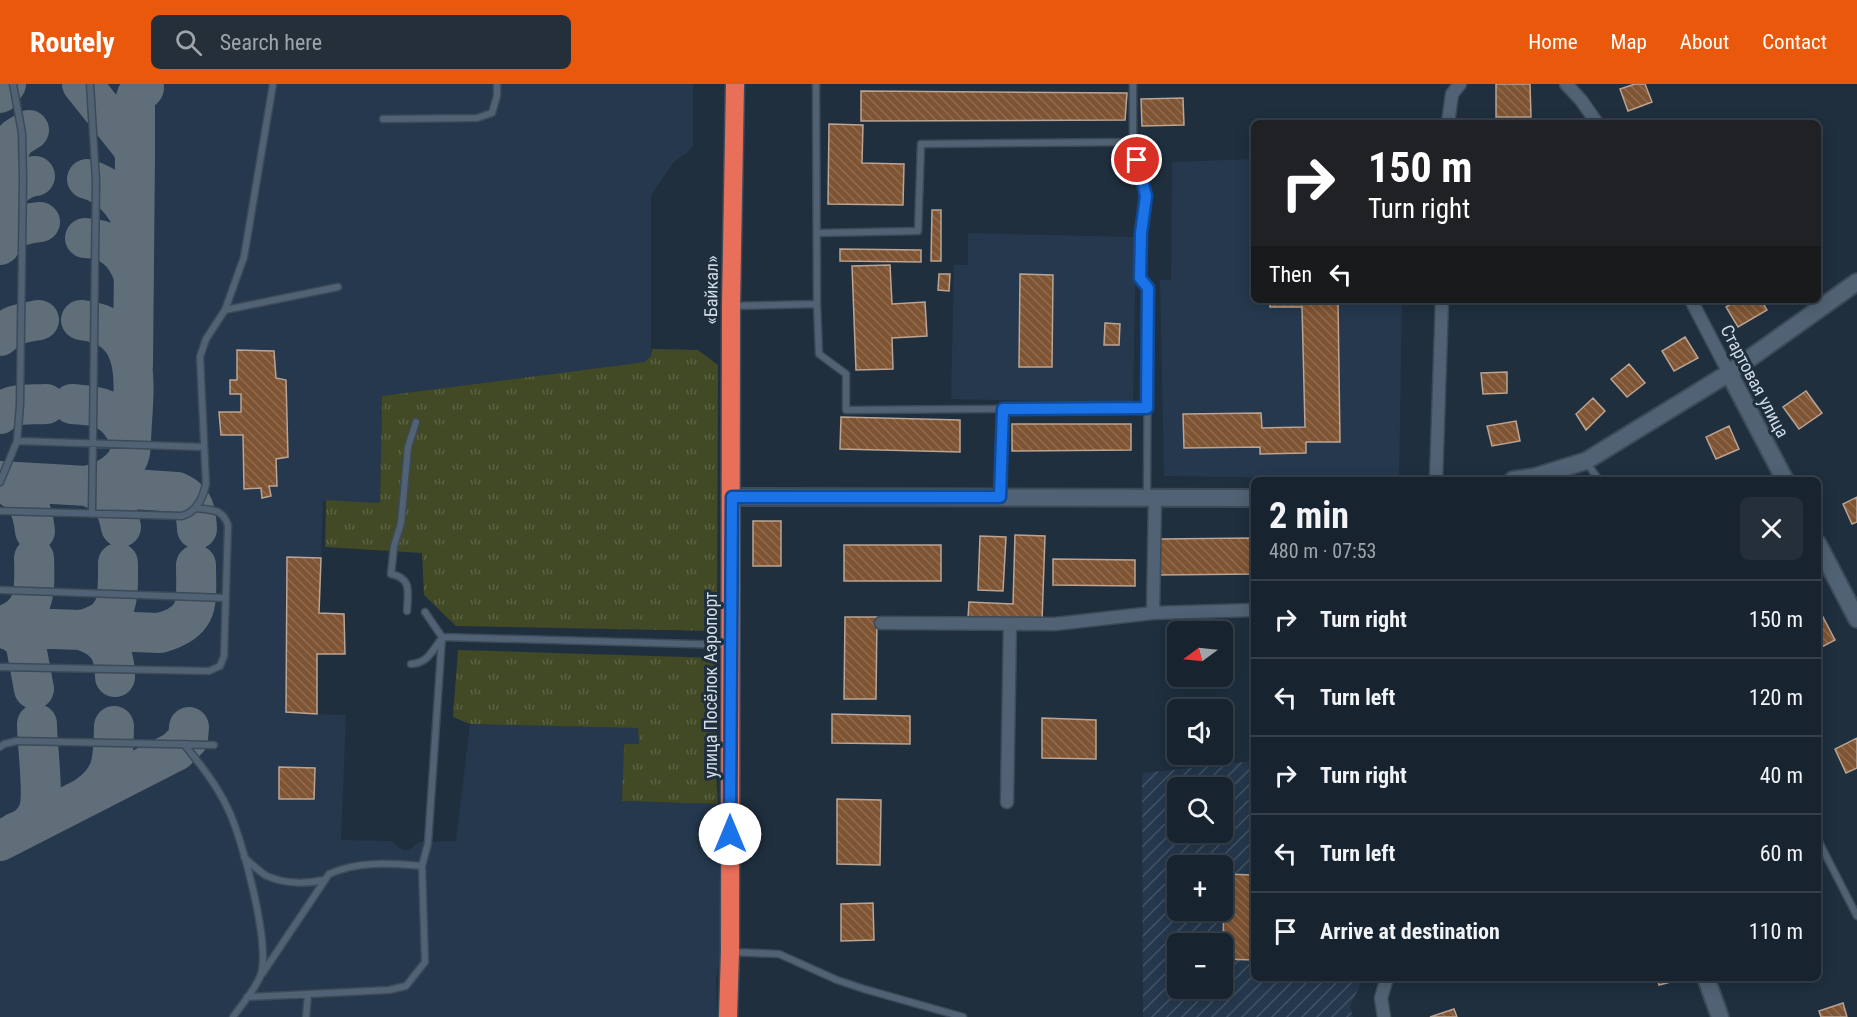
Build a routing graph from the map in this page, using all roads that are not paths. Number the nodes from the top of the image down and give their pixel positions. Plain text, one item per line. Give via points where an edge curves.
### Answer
1 (13, 84) edge
2 (90, 84) edge
3 (273, 84) edge
4 (497, 84) edge
5 (735, 84) edge
6 (816, 84) edge
7 (1133, 84) edge
8 (1460, 84) edge
9 (1566, 84) edge
10 (382, 119) dead end
11 (1448, 120) edge
12 (1595, 120) edge
13 (1133, 142) junction
14 (818, 233) junction
15 (1857, 282) edge
16 (338, 287) dead end
17 (1442, 303) edge
18 (1693, 303) edge
19 (817, 304) junction
20 (731, 306) junction
21 (225, 310) junction
22 (1729, 373) junction
23 (1147, 408) junction
24 (1003, 409) junction
25 (416, 422) dead end
26 (17, 441) junction
27 (93, 444) junction
28 (204, 447) junction
29 (1586, 461) junction
30 (1437, 477) edge
31 (1538, 477) edge
32 (1597, 477) edge
33 (1783, 477) edge
34 (0, 482) edge
35 (732, 497) junction
36 (1000, 497) junction
37 (1151, 498) junction
38 (1251, 498) edge
39 (195, 508) junction
40 (0, 511) edge
41 (92, 514) junction
42 (1821, 550) edge
43 (0, 590) edge
44 (225, 598) junction
45 (1251, 610) edge
46 (407, 611) dead end
47 (425, 612) dead end
48 (1153, 613) junction
49 (1857, 619) edge
50 (881, 623) dead end
51 (1010, 624) junction
52 (442, 637) junction
53 (730, 645) junction
54 (411, 664) dead end
55 (0, 667) edge
56 (184, 744) junction
57 (214, 745) dead end
58 (0, 747) edge
59 (1007, 802) dead end
60 (1821, 846) edge
61 (244, 857) junction
62 (422, 866) junction
63 (324, 880) junction
64 (1857, 916) edge
65 (730, 952) junction
66 (261, 975) junction
67 (1386, 981) edge
68 (1707, 981) edge
69 (308, 994) junction
70 (247, 997) junction
71 (233, 1017) edge
72 (306, 1017) edge
73 (728, 1017) edge
74 (963, 1017) edge
75 (1384, 1017) edge
76 (1720, 1017) edge

1 - 26 lane via 22,133 23,179
2 - 27 lane via 96,181
3 - 21 lane via 244,257
4 - 10 lane via 492,113 477,118
5 - 20 highway, «Байкал»
6 - 14 lane
7 - 13 lane
8 - 11 street via 1452,94
9 - 12 street
13 - 14 lane via 921,144 918,231
13 - 23 lane via 1146,196 1140,278 1148,288
14 - 19 lane
15 - 22 main road
16 - 21 lane
17 - 30 street
18 - 22 street, Стартовая улица
19 - 20 lane
19 - 24 lane via 819,354 846,374 846,410
20 - 35 highway, «Байкал»
21 - 28 lane via 206,339 200,357
22 - 29 main road
22 - 33 main road, Стартовая улица
23 - 24 lane
23 - 37 lane
24 - 36 lane
25 - 46 lane via 408,447 401,523 390,574 405,580
26 - 27 lane
26 - 34 lane
27 - 28 lane
27 - 41 lane
28 - 39 lane via 206,484 203,498
29 - 31 main road
29 - 32 lane
35 - 36 main road
35 - 53 highway, улица Посёлок Аэропорт
36 - 37 main road
37 - 38 main road
37 - 48 street
39 - 41 lane via 182,516
39 - 44 lane via 217,511 228,525
40 - 41 lane
42 - 49 main road
43 - 44 lane
44 - 55 lane via 224,656 220,666 209,671
45 - 48 street
47 - 52 lane
48 - 51 street via 1055,624
50 - 51 street
51 - 59 street
52 - 53 lane
52 - 54 lane via 425,661
52 - 62 lane via 428,843
53 - 65 highway, улица Посёлок Аэропорт
56 - 57 lane
56 - 58 lane via 17,741
56 - 61 lane via 229,809
60 - 64 lane
61 - 63 lane via 266,876 306,884
61 - 66 lane via 252,881 263,951
62 - 63 lane via 393,863 345,867
62 - 69 lane via 425,962 406,986
63 - 66 lane
65 - 73 highway, улица Посёлок Аэропорт
65 - 74 lane via 779,954 837,980
66 - 70 lane
67 - 75 street via 1381,998
68 - 76 main road
69 - 70 lane
69 - 72 lane
70 - 71 lane

